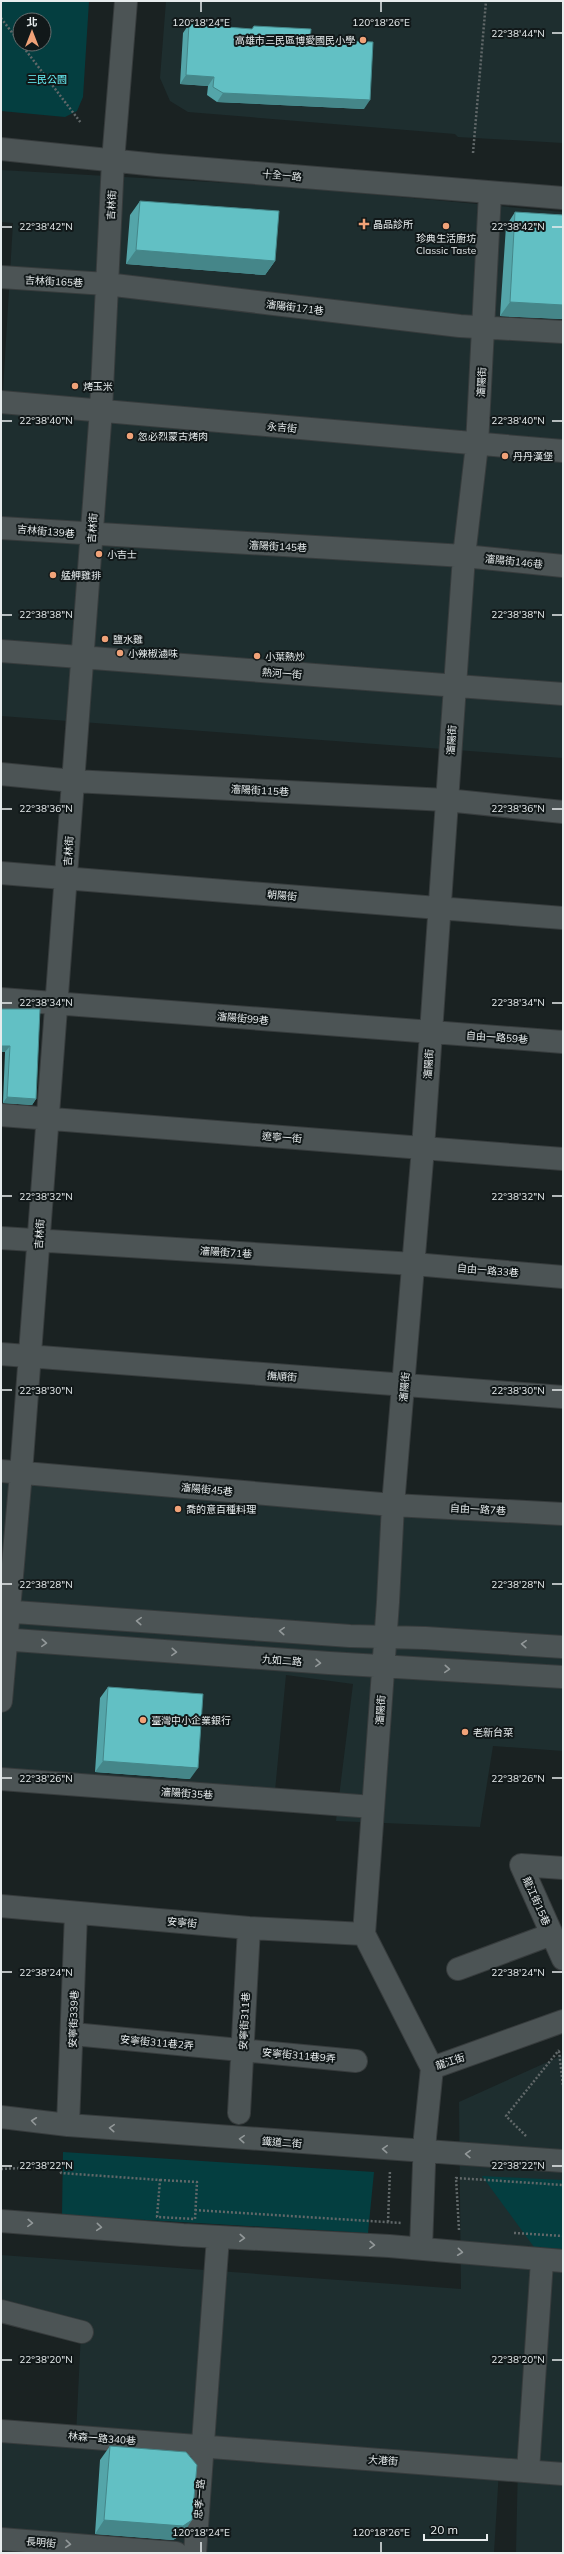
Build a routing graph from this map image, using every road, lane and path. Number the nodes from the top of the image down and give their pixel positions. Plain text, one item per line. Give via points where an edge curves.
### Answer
1 (126, 1) edge
2 (486, 1) edge
3 (1, 18) edge
4 (12, 32) edge
5 (27, 52) edge
6 (81, 123) dead end
7 (1, 149) edge
8 (473, 153) dead end
9 (113, 161) junction
10 (490, 193) junction
11 (563, 198) edge
12 (1, 278) edge
13 (106, 284) junction
14 (484, 327) junction
15 (563, 332) edge
16 (1, 402) edge
17 (101, 410) junction
18 (477, 445) junction
19 (563, 451) edge
20 (1, 528) edge
21 (92, 535) junction
22 (464, 556) junction
23 (563, 566) edge
24 (1, 651) edge
25 (82, 658) junction
26 (455, 686) junction
27 (563, 694) edge
28 (1, 774) edge
29 (73, 781) junction
30 (446, 800) junction
31 (563, 812) edge
32 (1, 873) edge
33 (66, 878) junction
34 (438, 908) junction
35 (563, 918) edge
36 (1, 999) edge
37 (56, 1003) junction
38 (430, 1032) junction
39 (563, 1042) edge
40 (1, 1115) edge
41 (48, 1119) junction
42 (423, 1148) junction
43 (563, 1159) edge
44 (1, 1238) edge
45 (38, 1240) junction
46 (414, 1264) junction
47 (563, 1277) edge
48 (1, 1354) edge
49 (29, 1357) junction
50 (404, 1386) junction
51 (563, 1396) edge
52 (11, 1472) edge
53 (393, 1505) junction
54 (563, 1514) edge
55 (4, 1611) edge
56 (385, 1637) junction
57 (3, 1640) edge
58 (563, 1647) edge
59 (384, 1666) junction
60 (563, 1677) edge
61 (1, 1701) edge
62 (1, 1779) edge
63 (373, 1807) junction
64 (563, 1868) edge
65 (1, 1906) edge
66 (76, 1913) junction
67 (249, 1928) junction
68 (364, 1934) junction
69 (552, 1934) junction
70 (563, 1959) edge
71 (458, 1968) dead end
72 (563, 2021) edge
73 (73, 2034) junction
74 (242, 2050) junction
75 (559, 2050) junction
76 (563, 2054) edge
77 (356, 2061) dead end
78 (432, 2068) junction
79 (563, 2086) edge
80 (239, 2113) dead end
81 (1, 2117) edge
82 (68, 2125) junction
83 (531, 2141) dead end
84 (424, 2152) junction
85 (563, 2161) edge
86 (1, 2169) edge
87 (390, 2170) dead end
88 (160, 2180) junction
89 (563, 2185) edge
90 (195, 2210) junction
91 (1, 2221) edge
92 (459, 2230) dead end
93 (218, 2237) junction
94 (421, 2248) junction
95 (542, 2261) junction
96 (563, 2261) edge
97 (1, 2311) edge
98 (82, 2332) dead end
99 (1, 2431) edge
100 (203, 2446) junction
101 (528, 2471) junction
102 (563, 2474) edge
103 (1, 2539) edge
104 (176, 2553) edge
105 (195, 2553) edge

1 - 9 street, 吉林街
2 - 8 path
3 - 4 path
5 - 6 path
7 - 9 street, 十全一路
9 - 10 street, 十全一路
9 - 13 street, 吉林街
10 - 11 street, 十全一路
10 - 14 street, 瀋陽街
12 - 13 street, 吉林街165巷
13 - 14 street, 瀋陽街171巷
13 - 17 street, 吉林街
14 - 15 street, 瀋陽街171巷
14 - 18 street, 瀋陽街
16 - 17 street, 永吉街
17 - 18 street, 永吉街
17 - 21 street, 吉林街
18 - 19 street, 永吉街
18 - 22 street, 瀋陽街
20 - 21 street, 吉林街139巷
21 - 22 street, 瀋陽街145巷
21 - 25 street, 吉林街
22 - 23 street, 瀋陽街146巷
22 - 26 street, 瀋陽街
24 - 25 street, 熱河一街
25 - 26 street, 熱河一街
25 - 29 street, 吉林街
26 - 27 street, 熱河一街
26 - 30 street, 瀋陽街
28 - 29 street, 瀋陽街115巷
29 - 30 street, 瀋陽街115巷
29 - 33 street, 吉林街
30 - 31 street, 瀋陽街115巷
30 - 34 street, 瀋陽街
32 - 33 street, 朝陽街
33 - 34 street, 朝陽街
33 - 37 street, 吉林街
34 - 35 street, 朝陽街
34 - 38 street, 瀋陽街
36 - 37 street, 瀋陽街99巷
37 - 38 street, 瀋陽街99巷
37 - 41 street, 吉林街
38 - 39 street, 自由一路59巷
38 - 42 street, 瀋陽街
40 - 41 street, 遼寧一街
41 - 42 street, 遼寧一街
41 - 45 street, 吉林街
42 - 43 street, 遼寧一街
42 - 46 street, 瀋陽街
44 - 45 street, 瀋陽街71巷
45 - 46 street, 瀋陽街71巷
45 - 49 street, 吉林街
46 - 47 street, 自由一路33巷
46 - 50 street, 瀋陽街
48 - 49 street, 撫順街
49 - 50 street, 撫順街
49 - 52 street, 吉林街
50 - 51 street, 撫順街
50 - 53 street, 瀋陽街
52 - 53 street, 瀋陽街45巷
52 - 55 street, 吉林街
53 - 54 street, 自由一路7巷
53 - 56 street, 瀋陽街
56 -> 55 street
55 - 57 street, 吉林街
58 -> 56 street
56 - 59 street, 瀋陽街
57 -> 59 street, 九如二路
57 - 61 street, 吉林街
59 -> 60 street, 九如二路
59 - 63 street, 瀋陽街
62 - 63 street, 瀋陽街35巷
63 - 68 street, 瀋陽街
64 - 69 street, 龍江街15巷 via 521,1865
65 - 66 street, 安寧街
66 - 67 street, 安寧街
66 - 73 street, 安寧街339巷
67 - 68 street, 安寧街
67 - 74 street, 安寧街311巷
68 - 78 street, 龍江街
69 - 70 street, 龍江街15巷
69 - 71 street
72 - 78 street, 龍江街
73 - 74 street, 安寧街311巷2弄
73 - 82 street, 安寧街339巷
74 - 77 street, 安寧街311巷9弄
74 - 80 street, 安寧街311巷
75 - 76 path
75 - 79 path
75 - 83 path via 506,2116
78 - 84 street
82 -> 81 street, 鐵道二街
84 -> 82 street, 鐵道二街
85 -> 84 street, 鐵道二街
84 - 94 street
86 - 88 path via 58,2166 61,2173
87 - 90 path via 388,2222
88 - 90 path via 197,2182
88 - 90 path via 157,2217 195,2219
89 - 92 path via 456,2178
91 -> 93 street
93 -> 94 street
93 - 100 street, 忠孝一路
94 -> 95 street
95 - 96 street
95 - 101 street
97 - 98 street
99 - 100 street, 林森一路340巷
100 - 101 street, 大港街
100 - 105 street, 忠孝一路
101 - 102 street, 大港街
103 -> 104 street, 長明街

